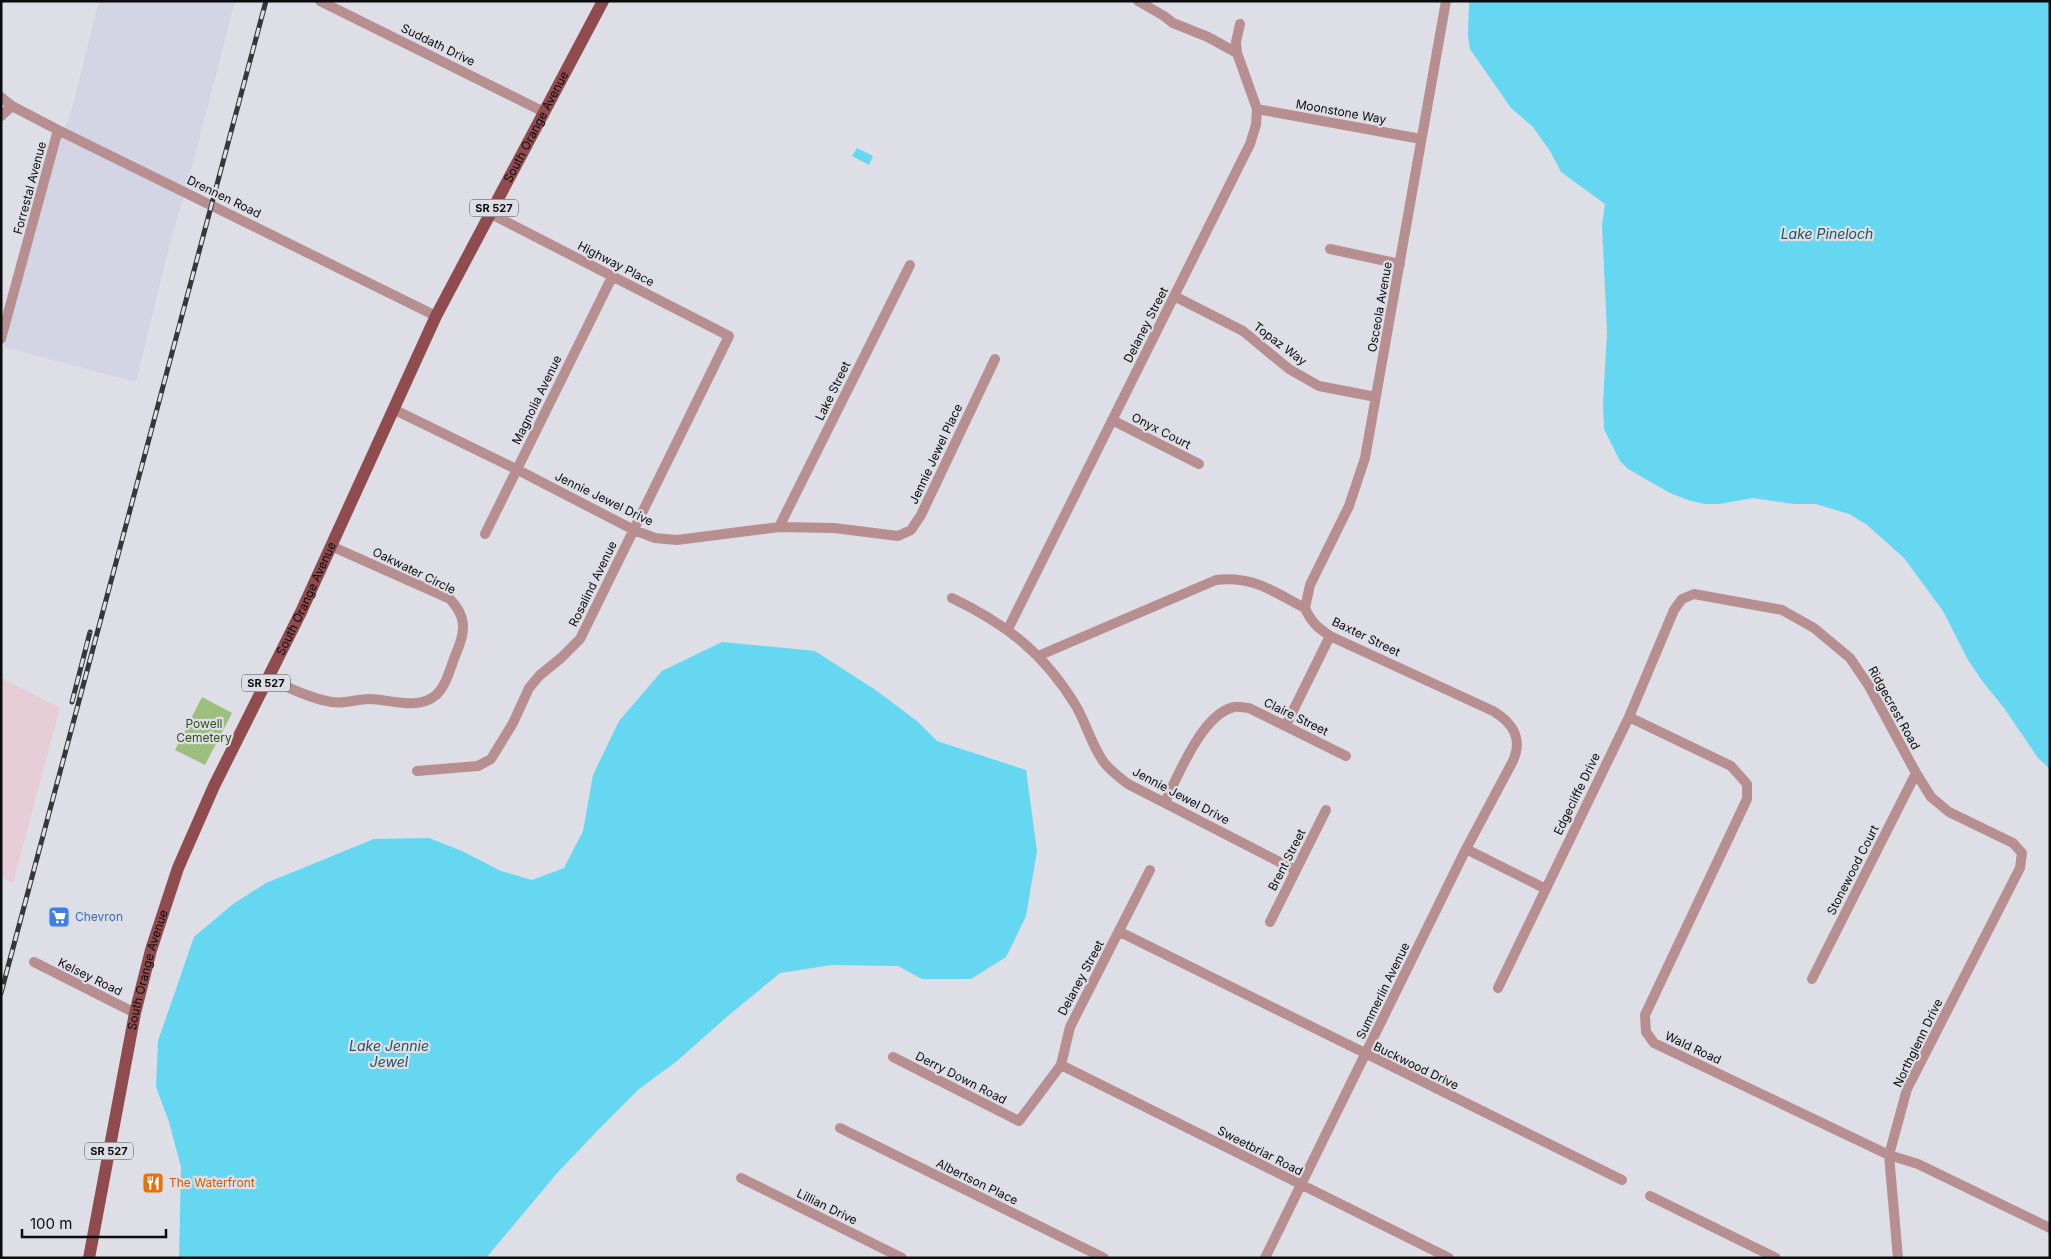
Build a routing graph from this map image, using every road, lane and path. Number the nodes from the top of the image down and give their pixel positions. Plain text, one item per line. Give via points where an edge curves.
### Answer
1 (320, 1) edge
2 (603, 1) edge
3 (1138, 1) edge
4 (1446, 1) edge
5 (1240, 24) dead end
6 (1237, 53) junction
7 (1, 98) edge
8 (12, 106) junction
9 (1257, 109) junction
10 (544, 112) junction
11 (1, 116) edge
12 (58, 130) junction
13 (1421, 139) junction
14 (491, 214) junction
15 (1330, 249) dead end
16 (1400, 264) junction
17 (910, 266) dead end
18 (612, 277) junction
19 (1174, 296) junction
20 (436, 316) junction
21 (729, 336) joint
22 (1, 339) edge
23 (995, 359) dead end
24 (1376, 397) junction
25 (394, 409) junction
26 (1112, 420) junction
27 (1199, 464) dead end
28 (516, 469) junction
29 (779, 528) junction
30 (634, 530) junction
31 (485, 534) dead end
32 (880, 535) joint
33 (331, 546) junction
34 (952, 598) dead end
35 (1305, 608) junction
36 (1674, 610) joint
37 (1008, 630) junction
38 (1330, 636) junction
39 (1038, 656) junction
40 (268, 679) junction
41 (1628, 717) junction
42 (1286, 726) junction
43 (1516, 734) joint
44 (1346, 756) dead end
45 (417, 771) dead end
46 (1916, 773) junction
47 (1165, 802) junction
48 (1326, 810) dead end
49 (1466, 848) junction
50 (2022, 853) joint
51 (1150, 870) dead end
52 (1295, 870) junction
53 (1546, 889) junction
54 (1270, 922) dead end
55 (1120, 932) junction
56 (34, 962) dead end
57 (1812, 979) dead end
58 (1498, 988) dead end
59 (135, 1013) junction
60 (1366, 1055) junction
61 (893, 1057) dead end
62 (1061, 1065) junction
63 (1019, 1121) joint
64 (840, 1128) dead end
65 (1889, 1155) junction
66 (741, 1178) dead end
67 (1622, 1180) dead end
68 (1301, 1185) junction
69 (1650, 1196) dead end
70 (2050, 1228) edge
71 (89, 1258) edge
72 (902, 1258) edge
73 (1104, 1258) edge
74 (1265, 1258) edge
75 (1449, 1258) edge
76 (1776, 1258) edge
77 (1898, 1258) edge

1 - 10 street, Suddath Drive
2 - 10 main road, South Orange Avenue / SR 527
3 - 6 street via 1173,23
4 - 13 street, Osceola Avenue
5 - 6 street, Delaney Street
6 - 9 street, Delaney Street
7 - 8 street, Drennen Road
8 - 11 street
8 - 12 street, Drennen Road
9 - 13 street, Moonstone Way
9 - 19 street, Delaney Street via 1250,144
10 - 14 main road, South Orange Avenue / SR 527
12 - 20 street, Drennen Road
12 - 22 street, Forrestal Avenue
13 - 16 street, Osceola Avenue
14 - 18 street, Highway Place
14 - 20 main road, South Orange Avenue / SR 527
15 - 16 street
16 - 24 street, Osceola Avenue
17 - 29 street, Lake Street
18 - 21 street, Highway Place
18 - 28 street, Magnolia Avenue
19 - 24 street, Topaz Way via 1242,331 1289,369 1319,386
19 - 26 street, Delaney Street
20 - 25 main road, South Orange Avenue / SR 527
21 - 30 street, Rosalind Avenue
23 - 32 street, Jennie Jewel Place via 917,523 905,534
24 - 35 street, Osceola Avenue via 1357,484 1310,585
25 - 28 street, Jennie Jewel Drive
25 - 33 main road, South Orange Avenue / SR 527
26 - 27 street, Onyx Court
26 - 37 street, Delaney Street
28 - 30 street, Jennie Jewel Drive
28 - 31 street, Magnolia Avenue
29 - 30 street, Jennie Jewel Drive via 677,540 655,538
29 - 32 street, Jennie Jewel Drive via 834,528
30 - 45 street, Rosalind Avenue via 580,639 529,688 491,759 478,766
33 - 40 main road, South Orange Avenue / SR 527
33 - 40 street, Oakwater Circle via 450,599 457,606 464,627 443,685 435,696 419,703 369,699 344,703 313,698
34 - 37 street, Jennie Jewel Drive
35 - 38 street, Baxter Street via 1309,618
35 - 39 street, Baxter Street via 1246,580 1216,580
36 - 41 street, Edgecliffe Drive
36 - 46 street, Ridgecrest Road via 1682,599 1694,594 1782,610 1814,628 1850,658 1869,686
37 - 39 street, Jennie Jewel Drive
38 - 42 street
38 - 43 street, Baxter Street via 1493,711 1511,725
39 - 47 street, Jennie Jewel Drive via 1064,687 1103,761 1128,784
40 - 59 main road, South Orange Avenue / SR 527 via 214,786 178,868 151,950
41 - 53 street, Edgecliffe Drive
41 - 65 street, Wald Road via 1731,766 1746,784 1747,799 1645,1014 1646,1032 1654,1043
42 - 44 street, Claire Street
42 - 47 street, Claire Street via 1249,708 1234,707 1214,717 1200,734
43 - 49 street, Summerlin Avenue via 1517,752
46 - 50 street, Ridgecrest Road via 1931,797 1949,812 2013,843
46 - 57 street, Stonewood Court
47 - 52 street, Jennie Jewel Drive
48 - 52 street, Brent Street
49 - 53 street
49 - 60 street, Summerlin Avenue
50 - 65 street, Northglenn Drive via 2020,868 1907,1089
51 - 55 street, Delaney Street
52 - 54 street, Brent Street
53 - 58 street, Edgecliffe Drive
55 - 60 street, Buckwood Drive
55 - 62 street, Delaney Street via 1070,1027
56 - 59 street, Kelsey Road
59 - 71 main road, South Orange Avenue / SR 527
60 - 67 street, Buckwood Drive
60 - 68 street, Summerlin Avenue
61 - 63 street, Derry Down Road
62 - 63 street, Delaney Street
62 - 68 street, Sweetbriar Road
64 - 73 street, Albertson Place
65 - 70 street, Wald Road via 1918,1164
65 - 77 street, Northglenn Drive
66 - 72 street, Lillian Drive
68 - 74 street, Summerlin Avenue
68 - 75 street, Sweetbriar Road
69 - 76 street

